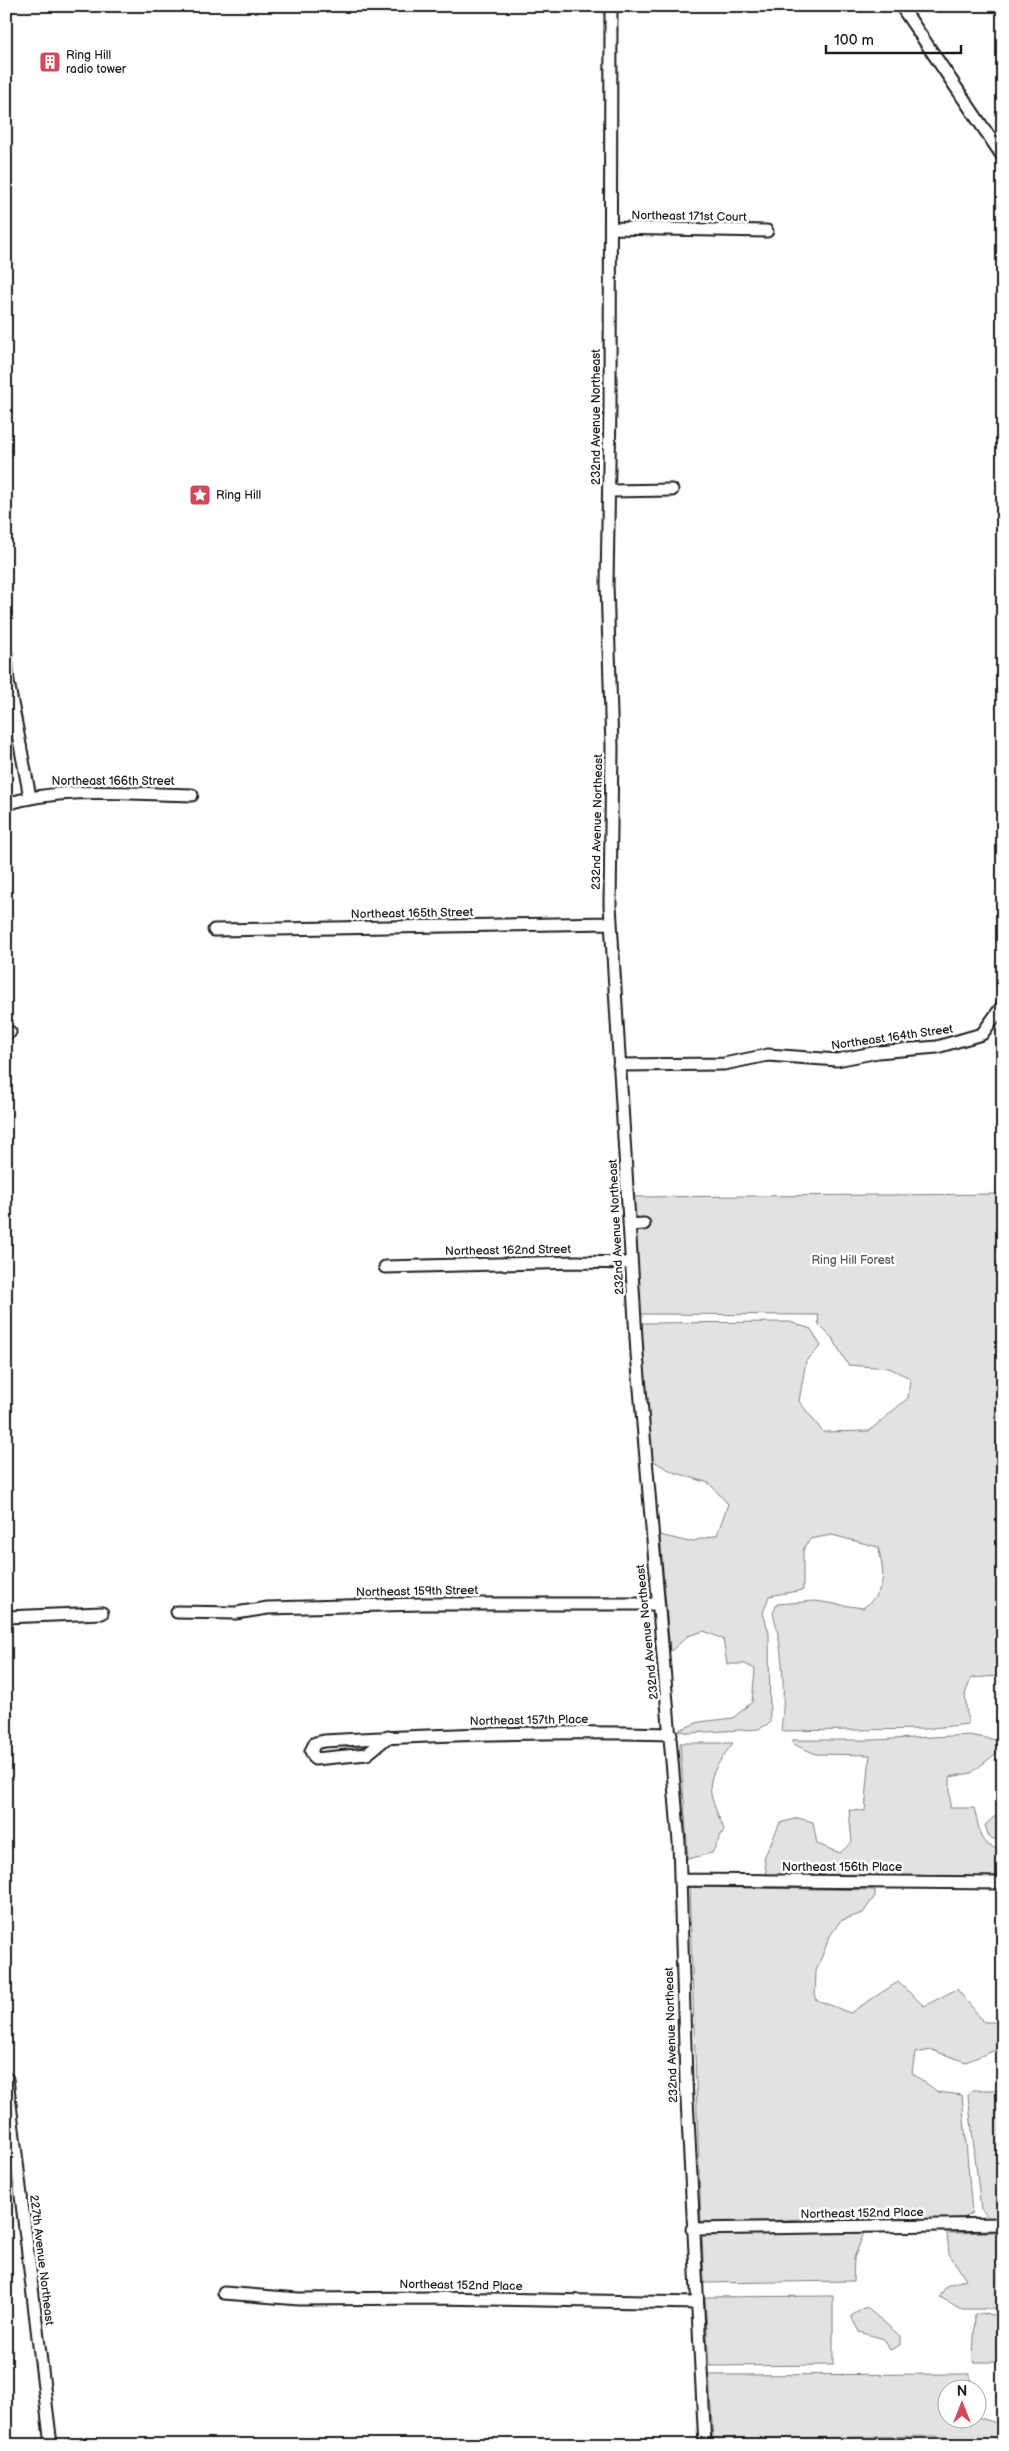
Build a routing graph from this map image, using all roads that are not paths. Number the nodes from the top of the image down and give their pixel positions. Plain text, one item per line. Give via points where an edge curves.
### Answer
1 (611, 6) edge
2 (901, 6) edge
3 (1003, 157) edge
4 (610, 228) junction
5 (767, 231) dead end
6 (672, 490) dead end
7 (610, 491) junction
8 (6, 654) edge
9 (192, 795) dead end
10 (30, 797) junction
11 (6, 804) edge
12 (610, 922) junction
13 (214, 930) dead end
14 (1003, 1005) edge
15 (619, 1065) junction
16 (644, 1224) dead end
17 (629, 1225) junction
18 (631, 1263) junction
19 (385, 1267) dead end
20 (657, 1604) junction
21 (177, 1612) dead end
22 (102, 1613) dead end
23 (6, 1617) edge
24 (671, 1734) junction
25 (388, 1737) junction
26 (681, 1880) junction
27 (1003, 1883) edge
28 (7, 2079) edge
29 (1003, 2224) edge
30 (692, 2229) junction
31 (224, 2293) dead end
32 (697, 2303) junction
33 (51, 2445) edge
34 (705, 2445) edge

1 - 4 street, 232nd Avenue Northeast
2 - 3 street
4 - 5 street, Northeast 171st Court
4 - 7 street, 232nd Avenue Northeast
6 - 7 street
7 - 12 street, 232nd Avenue Northeast via 607,584 612,748
8 - 10 street via 8,682
9 - 10 street, Northeast 166th Street via 79,793
10 - 11 street, Northeast 166th Street
12 - 13 street, Northeast 165th Street
12 - 15 street, 232nd Avenue Northeast
14 - 15 street, Northeast 164th Street via 982,1034 937,1047 878,1052 837,1060 768,1055 724,1064
15 - 17 street, 232nd Avenue Northeast
16 - 17 street
17 - 18 street, 232nd Avenue Northeast
18 - 19 street, Northeast 162nd Street
18 - 20 street, 232nd Avenue Northeast
20 - 21 street, Northeast 159th Street via 421,1604 268,1608 236,1613
20 - 24 street, 232nd Avenue Northeast
22 - 23 street
24 - 25 street, Northeast 157th Place via 574,1732
24 - 26 street, 232nd Avenue Northeast
25 - 25 street, Northeast 157th Place via 315,1743 311,1751 315,1758 367,1754
26 - 27 street, Northeast 156th Place
26 - 30 street, 232nd Avenue Northeast
28 - 33 street, 227th Avenue Northeast
29 - 30 street, Northeast 152nd Place
30 - 32 street, 232nd Avenue Northeast
31 - 32 street, Northeast 152nd Place via 299,2299
32 - 34 street, 232nd Avenue Northeast

